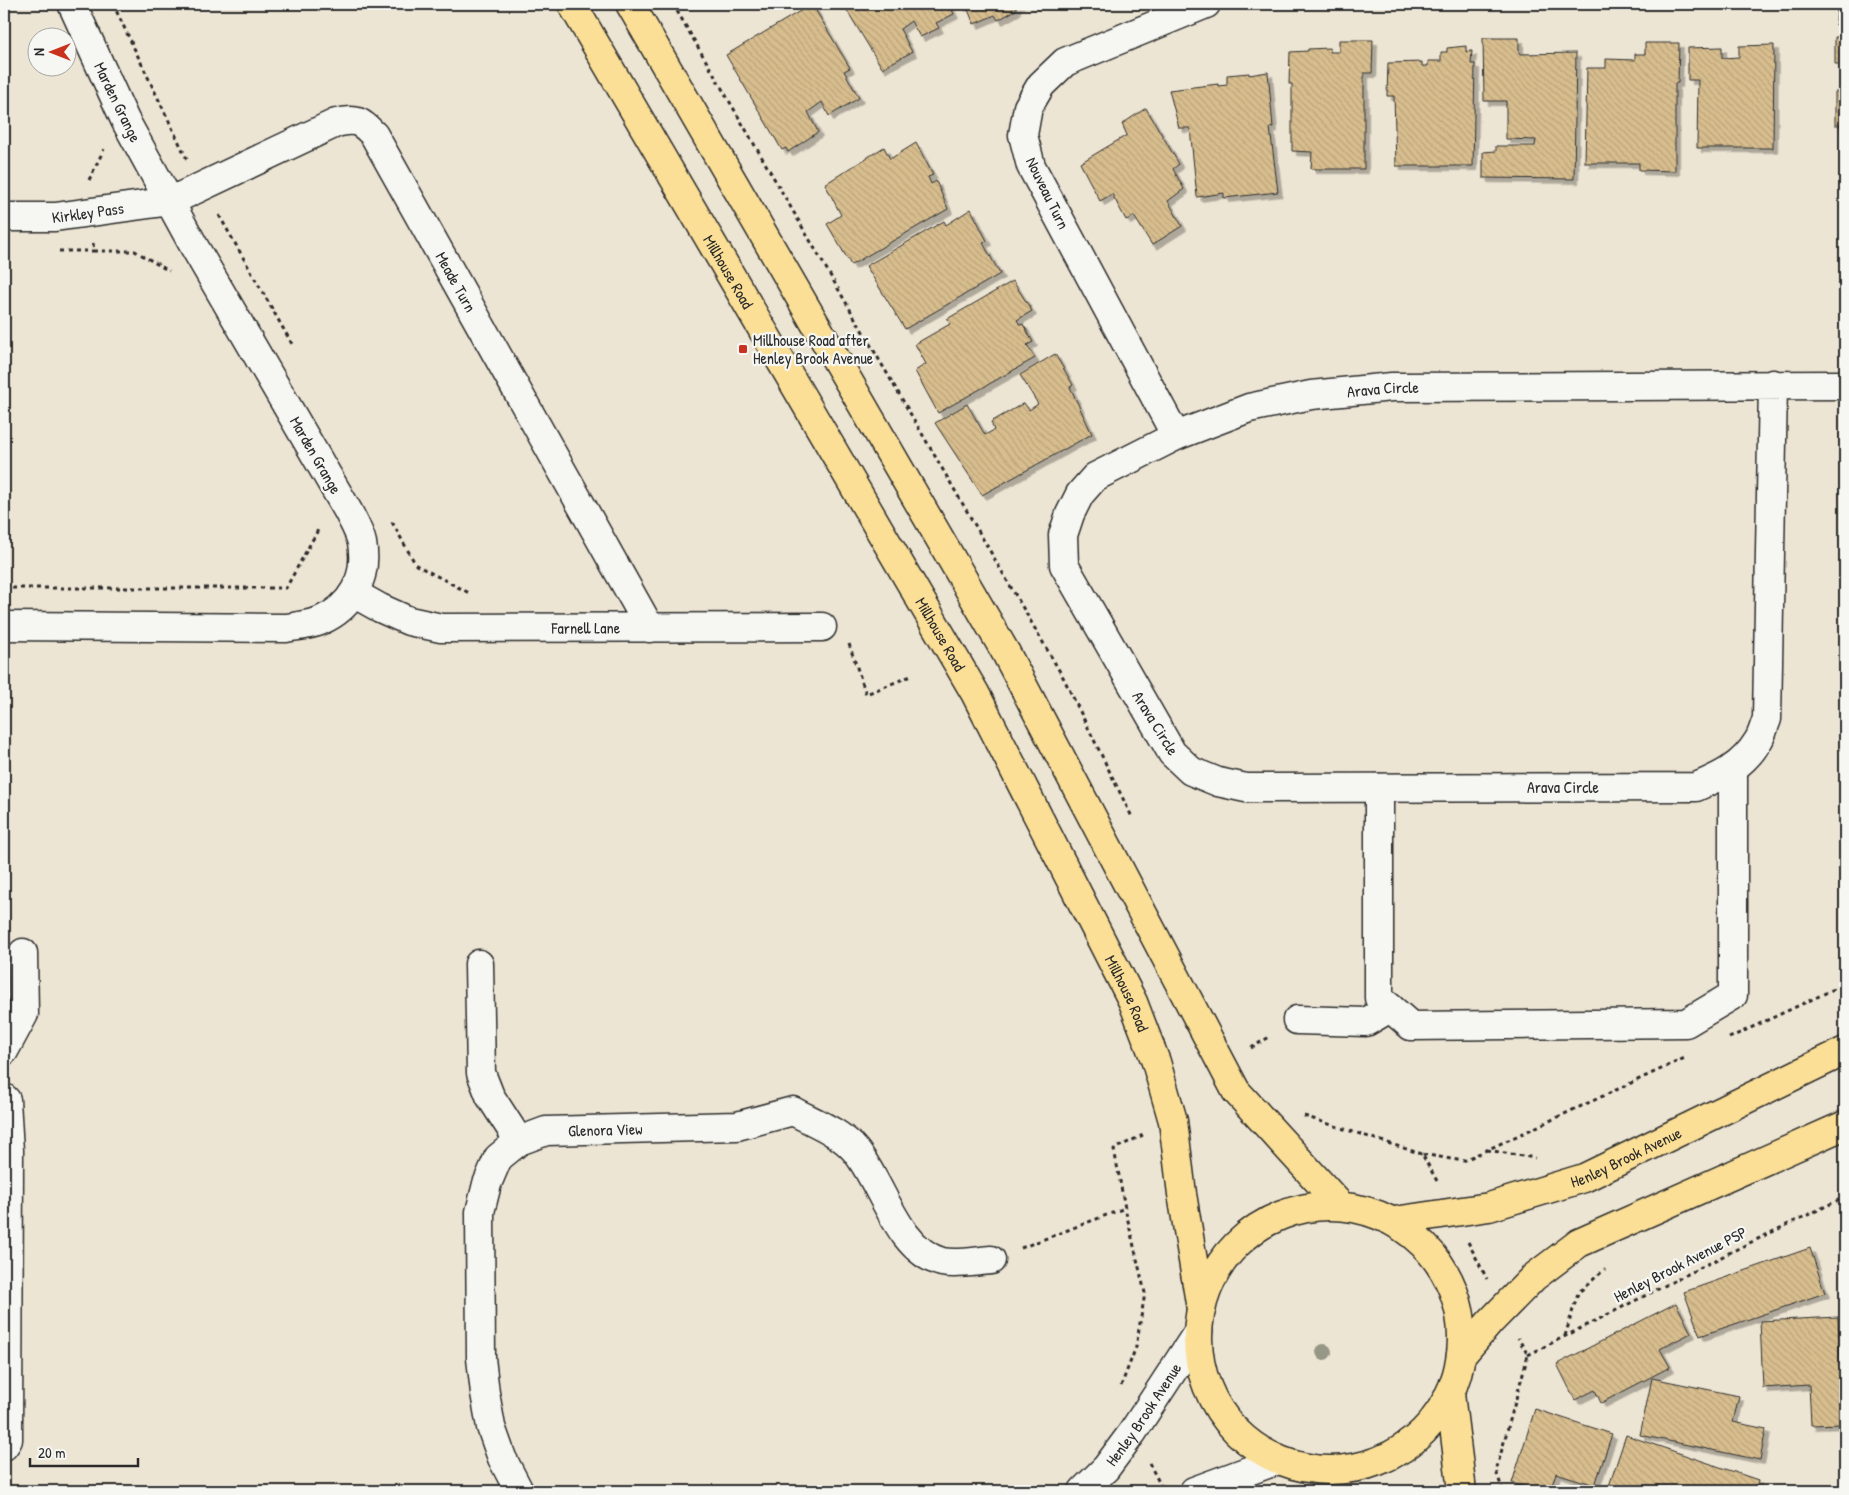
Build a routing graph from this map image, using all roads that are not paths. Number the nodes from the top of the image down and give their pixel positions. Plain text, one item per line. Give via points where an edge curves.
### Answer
1 (72, 4) edge
2 (572, 4) edge
3 (630, 4) edge
4 (1206, 4) edge
5 (171, 202) junction
6 (4, 217) edge
7 (1773, 384) junction
8 (1845, 385) edge
9 (1176, 436) junction
10 (355, 594) junction
11 (4, 626) edge
12 (822, 627) dead end
13 (650, 628) junction
14 (1734, 768) junction
15 (1379, 788) junction
16 (23, 953) dead end
17 (479, 964) dead end
18 (1390, 1008) junction
19 (1297, 1020) dead end
20 (4, 1051) edge
21 (1845, 1051) edge
22 (4, 1098) edge
23 (1845, 1125) edge
24 (519, 1141) junction
25 (1340, 1205) junction
26 (1394, 1221) junction
27 (991, 1260) road end
28 (1199, 1320) junction
29 (1461, 1356) junction
30 (1450, 1394) junction
31 (4, 1446) edge
32 (1278, 1460) junction
33 (1354, 1480) edge
34 (519, 1491) edge
35 (1083, 1491) edge
36 (1194, 1491) edge
37 (1462, 1491) edge

1 - 5 street, Marden Grange via 125,120
2 - 28 main road, Millhouse Road via 974,693 1133,1002 1156,1062 1173,1121
3 - 25 main road via 1006,653 1236,1091
4 - 9 street, Nouveau Turn via 1065,62 1040,85 1028,107 1023,135 1031,166
5 - 6 street, Kirkley Pass via 55,217
5 - 10 street, Marden Grange via 348,511 362,542 364,566
5 - 13 street, Meade Turn via 336,123 349,120 364,123 374,135
7 - 8 street, Arava Circle
7 - 9 street, Arava Circle via 1392,387 1311,394 1249,408
7 - 14 street, Arava Circle via 1767,719 1759,740
9 - 15 street, Arava Circle via 1095,477 1080,494 1062,535 1064,565 1172,753 1191,771 1218,782 1246,788
10 - 11 street, Marden Grange via 338,612 318,622 286,628
10 - 13 street, Farnell Lane via 410,621 441,628
12 - 13 street, Farnell Lane
14 - 15 street, Arava Circle via 1696,787
14 - 18 street via 1733,994 1686,1024 1411,1026
15 - 18 street via 1379,998
16 - 20 street via 24,1014
17 - 24 street via 482,1073 490,1096
18 - 19 street via 1366,1022
21 - 26 main road, Henley Brook Avenue via 1584,1178 1489,1207
22 - 31 street via 9,1170 8,1440
23 - 29 main road via 1579,1244 1534,1276
24 - 27 street, Glenora View via 546,1131 737,1126 793,1111 854,1148 906,1237 923,1253 942,1262
24 - 34 street, Glenora View via 498,1158 480,1212 481,1358 485,1393 491,1427
25 - 26 main road via 1368,1210
25 - 28 main road via 1302,1207 1267,1221 1236,1243 1214,1274
26 - 29 main road via 1425,1246 1448,1278 1460,1316
28 - 32 main road, Millhouse Road via 1202,1372 1218,1409 1244,1440
28 - 35 street, Henley Brook Avenue via 1132,1433 1106,1468
29 - 30 main road
30 - 33 main road, Millhouse Road via 1425,1430
30 - 37 main road
32 - 33 main road, Millhouse Road
32 - 36 street

